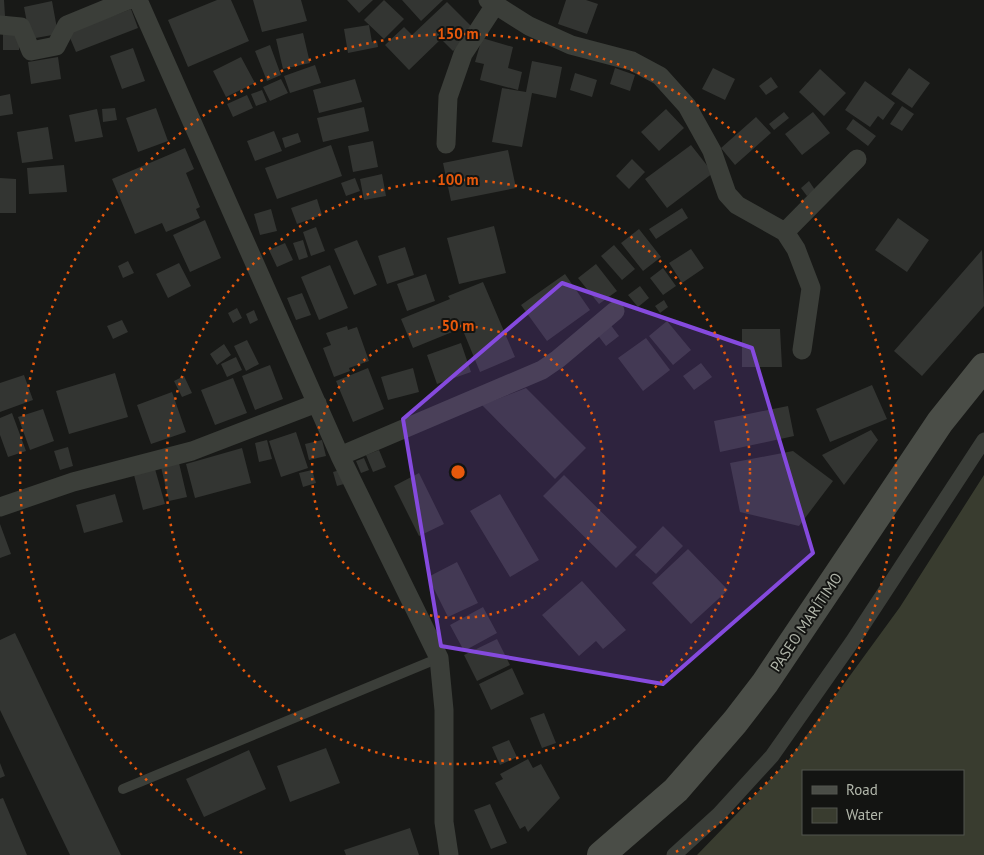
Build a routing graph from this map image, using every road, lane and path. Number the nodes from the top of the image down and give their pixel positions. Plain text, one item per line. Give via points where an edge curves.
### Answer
1 (128, 0) edge
2 (138, 0) edge
3 (492, 2) edge
4 (0, 25) edge
5 (446, 144) dead end
6 (857, 159) dead end
7 (785, 232) junction
8 (615, 311) dead end
9 (802, 350) dead end
10 (984, 368) edge
11 (317, 403) junction
12 (984, 440) edge
13 (340, 456) junction
14 (0, 507) edge
15 (439, 658) junction
16 (123, 789) dead end
17 (450, 855) edge
18 (601, 855) edge
19 (674, 855) edge

1 - 4 street via 67,26 56,46 31,51 21,27
2 - 11 street
3 - 5 street via 463,54 448,97
3 - 7 street via 529,26 571,45 632,61 660,76 687,106 712,151 727,194 737,205
6 - 7 street
7 - 9 street via 796,249 811,288
8 - 13 street via 542,370
10 - 18 main road, PASEO MARÍTIMO via 940,422 735,722 676,790
11 - 13 street
11 - 14 street via 192,451 73,482
12 - 19 street via 852,642 772,756 719,814
13 - 15 street
15 - 16 lane
15 - 17 street via 444,710 444,822

